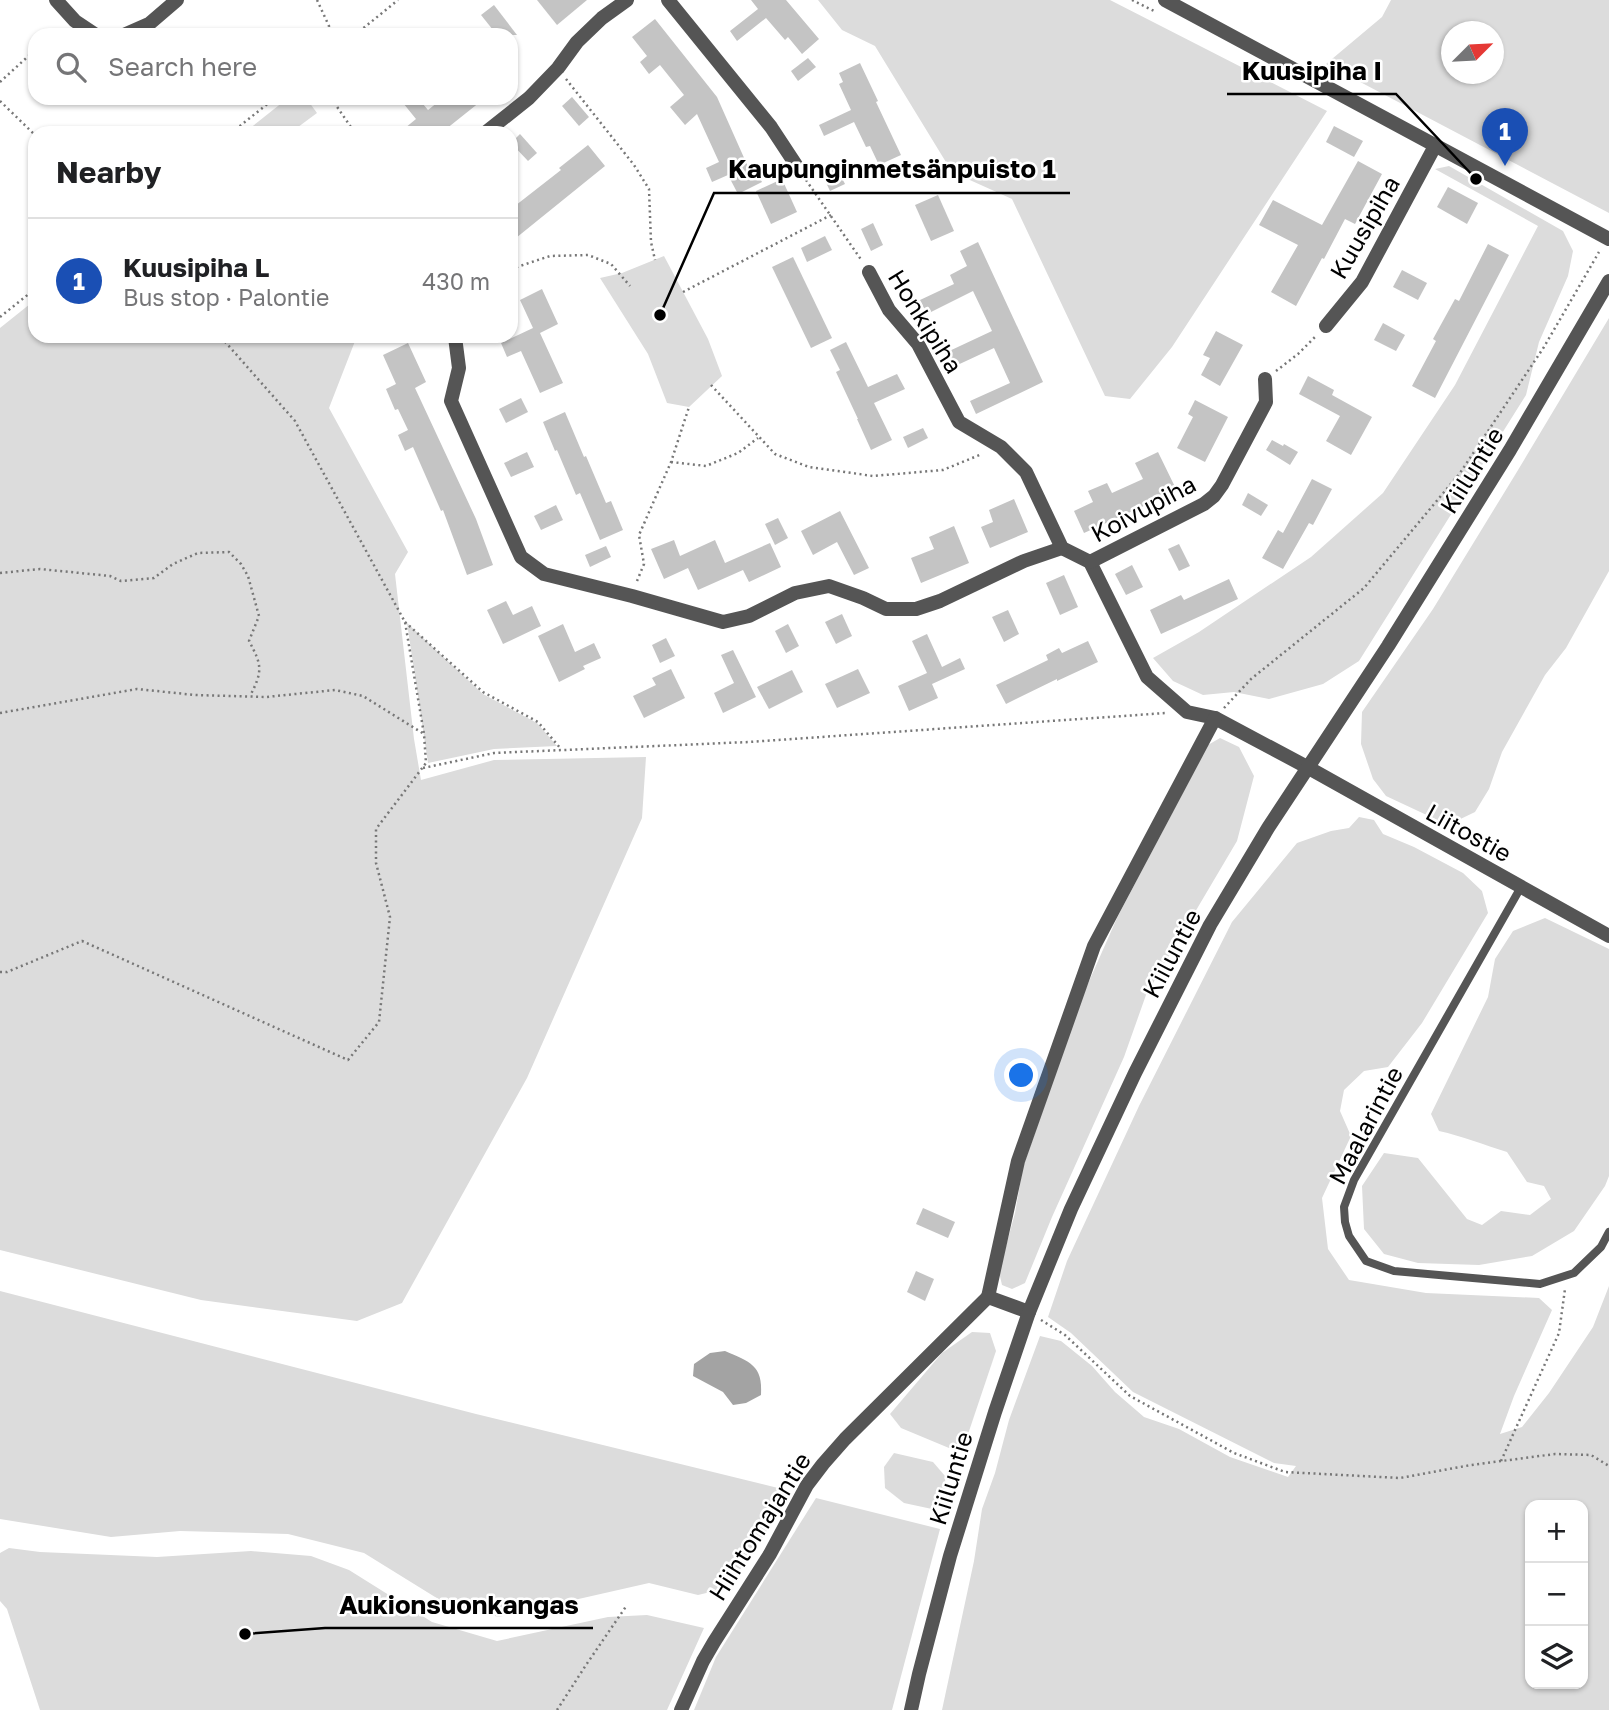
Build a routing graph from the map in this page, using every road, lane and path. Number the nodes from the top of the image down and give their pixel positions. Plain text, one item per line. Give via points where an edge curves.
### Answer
1 (56, 0) edge
2 (177, 0) edge
3 (317, 0) edge
4 (398, 0) edge
5 (627, 0) edge
6 (668, 0) edge
7 (1166, 0) edge
8 (86, 28) edge
9 (140, 28) edge
10 (329, 28) edge
11 (364, 28) edge
12 (28, 56) edge
13 (558, 68) junction
14 (0, 82) edge
15 (0, 101) edge
16 (266, 105) edge
17 (336, 105) edge
18 (240, 126) edge
19 (350, 126) edge
20 (494, 126) edge
21 (28, 128) edge
22 (1435, 146) junction
23 (798, 168) joint
24 (831, 215) junction
25 (1605, 245) edge
26 (654, 260) dead end
27 (518, 267) edge
28 (869, 272) joint
29 (1609, 281) edge
30 (630, 286) dead end
31 (683, 292) dead end
32 (28, 295) edge
33 (0, 317) edge
34 (1326, 326) joint
35 (226, 343) edge
36 (456, 343) edge
37 (1265, 379) joint
38 (711, 385) dead end
39 (689, 407) dead end
40 (759, 438) junction
41 (1001, 447) junction
42 (671, 462) junction
43 (1062, 548) junction
44 (1090, 562) junction
45 (0, 573) edge
46 (632, 596) junction
47 (405, 622) junction
48 (250, 695) junction
49 (1187, 712) junction
50 (0, 713) edge
51 (1215, 718) junction
52 (424, 734) junction
53 (562, 750) junction
54 (1307, 767) junction
55 (423, 768) junction
56 (1521, 887) junction
57 (1609, 936) edge
58 (0, 972) edge
59 (1609, 1232) edge
60 (1566, 1276) junction
61 (988, 1297) junction
62 (1029, 1312) junction
63 (1502, 1461) junction
64 (1609, 1466) edge
65 (627, 1605) dead end
66 (556, 1710) edge
67 (681, 1710) edge
68 (911, 1710) edge

1 - 8 street
2 - 9 street
3 - 10 path
4 - 11 path
5 - 13 street via 577,42
6 - 23 street via 771,127
7 - 22 street
12 - 14 path
13 - 20 street
13 - 26 path via 649,189
15 - 21 path
16 - 18 path
17 - 19 path
22 - 25 street
22 - 34 street, Kuusipiha via 1362,282
23 - 24 path
24 - 28 path
24 - 31 path
25 - 51 path via 1544,347 1451,483 1364,588 1251,679
27 - 30 path via 550,256 587,255 611,264
28 - 41 street, Honkipiha via 889,310 918,344 959,422
29 - 54 street, Kiiluntie via 1510,450
32 - 33 path
34 - 37 path
35 - 47 path via 295,421
36 - 46 street via 460,368 451,401 522,557 544,574
37 - 44 street, Koivupiha via 1266,402 1214,496
38 - 40 path
39 - 42 path
40 - 41 path via 775,454 809,467 873,476 943,470
40 - 42 path via 706,466
41 - 43 street, Honkipiha via 1026,472
42 - 46 path via 639,535 644,564
43 - 44 street
43 - 46 street via 916,609 886,609 829,586 795,593 723,622
44 - 49 street via 1147,677
45 - 48 path via 40,569 121,581 154,578 198,553 229,552 248,576 259,616 249,642 259,660 258,680
47 - 52 path
47 - 53 path via 483,692 538,722
48 - 50 path via 137,690
48 - 52 path via 335,690 363,696
49 - 51 street
49 - 53 path
51 - 54 street
51 - 61 street via 1094,946 1018,1161
52 - 55 path
53 - 55 path via 494,753
54 - 56 street, Liitostie
54 - 62 street, Kiiluntie via 1210,925 1135,1073
55 - 58 path via 376,829 376,863 390,917 379,1022 348,1060 82,941
56 - 57 street, Liitostie
56 - 60 lane, Maalarintie via 1354,1180 1343,1207 1349,1236 1366,1261 1394,1271 1540,1284
59 - 60 lane, Maalarintie via 1601,1247
60 - 63 path via 1559,1333
61 - 62 street
61 - 67 street, Hiihtomajantie via 815,1474 703,1661
62 - 63 path via 1065,1335 1130,1396 1234,1453 1285,1472 1400,1478
62 - 68 street, Kiiluntie via 950,1556
63 - 64 path via 1591,1455
65 - 66 path

